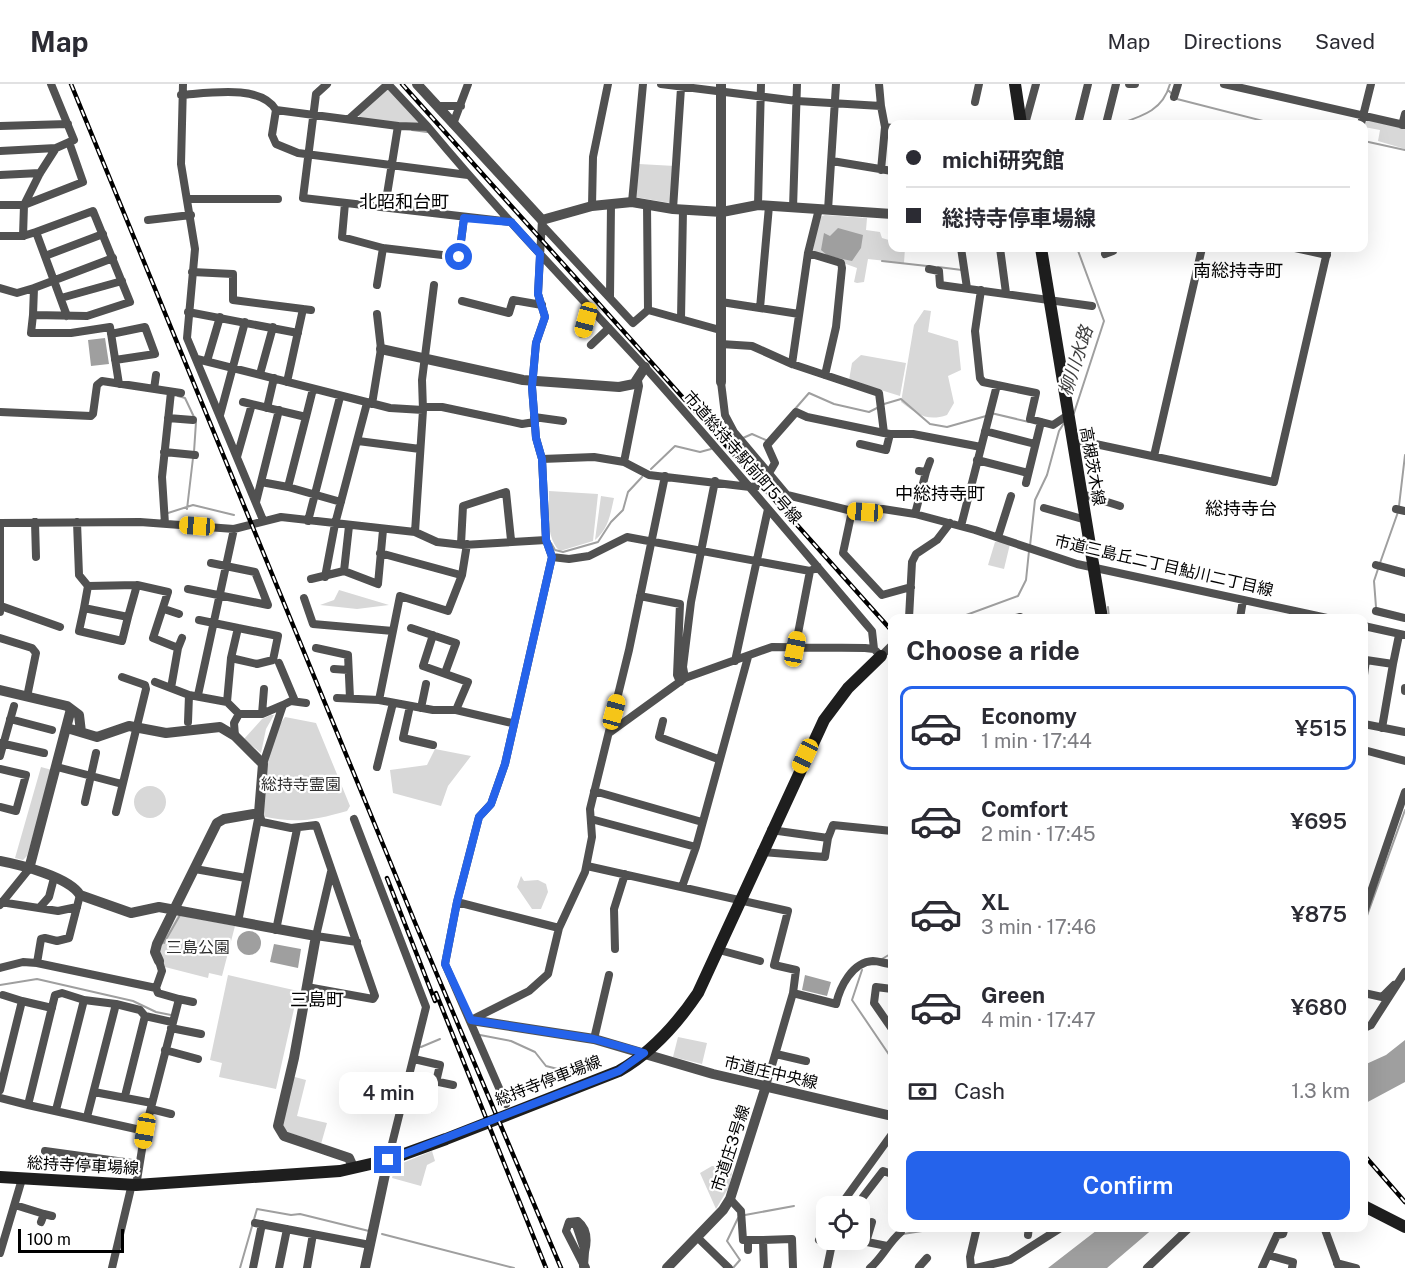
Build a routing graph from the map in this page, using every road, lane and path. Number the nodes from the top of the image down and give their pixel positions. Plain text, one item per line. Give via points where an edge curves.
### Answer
1 (51, 84) edge
2 (183, 84) edge
3 (327, 84) edge
4 (388, 84) edge
5 (417, 84) edge
6 (468, 84) edge
7 (608, 84) edge
8 (643, 84) edge
9 (661, 84) edge
10 (761, 84) edge
11 (797, 84) edge
12 (837, 84) edge
13 (879, 84) edge
14 (979, 84) edge
15 (1015, 84) edge
16 (1036, 84) edge
17 (1088, 84) edge
18 (1116, 84) edge
19 (1129, 84) edge
20 (1135, 84) edge
21 (1178, 84) edge
22 (1224, 84) edge
23 (1371, 84) edge
24 (681, 88) junction
25 (1259, 88) edge
26 (721, 89) edge
27 (181, 94) junction
28 (761, 95) junction
29 (1174, 97) dead end
30 (797, 101) junction
31 (975, 102) dead end
32 (836, 103) junction
33 (438, 106) junction
34 (461, 106) junction
35 (880, 106) junction
36 (276, 110) junction
37 (312, 114) junction
38 (1405, 114) edge
39 (349, 119) junction
40 (1022, 120) edge
41 (1024, 120) edge
42 (1079, 120) edge
43 (1107, 120) edge
44 (1362, 120) edge
45 (1368, 121) edge
46 (68, 124) junction
47 (453, 124) junction
48 (888, 125) edge
49 (1404, 125) edge
50 (0, 126) edge
51 (398, 126) junction
52 (428, 127) junction
53 (888, 132) edge
54 (69, 142) junction
55 (56, 148) junction
56 (0, 151) edge
57 (307, 155) junction
58 (832, 162) junction
59 (391, 166) junction
60 (881, 171) junction
61 (888, 171) edge
62 (40, 173) junction
63 (0, 175) edge
64 (468, 175) junction
65 (188, 199) junction
66 (278, 199) dead end
67 (632, 202) junction
68 (345, 203) junction
69 (611, 204) junction
70 (647, 204) junction
71 (24, 205) junction
72 (0, 206) edge
73 (592, 206) junction
74 (764, 206) junction
75 (385, 207) junction
76 (793, 208) junction
77 (678, 210) junction
78 (824, 210) junction
79 (722, 212) junction
80 (888, 214) edge
81 (191, 215) junction
82 (464, 218) junction
83 (148, 220) dead end
84 (511, 222) junction
85 (542, 222) junction
86 (36, 232) junction
87 (102, 234) junction
88 (0, 236) edge
89 (23, 236) junction
90 (383, 248) junction
91 (962, 252) edge
92 (1001, 252) edge
93 (1042, 252) edge
94 (1201, 252) edge
95 (1328, 252) edge
96 (808, 253) junction
97 (540, 254) junction
98 (45, 256) junction
99 (113, 258) junction
100 (929, 269) dead end
101 (192, 272) junction
102 (55, 280) junction
103 (122, 281) junction
104 (377, 285) dead end
105 (434, 285) dead end
106 (0, 288) edge
107 (34, 288) junction
108 (967, 288) junction
109 (981, 290) junction
110 (1006, 293) junction
111 (610, 297) junction
112 (61, 298) junction
113 (1049, 300) junction
114 (462, 301) dead end
115 (721, 302) junction
116 (542, 305) junction
117 (590, 306) junction
118 (1092, 306) dead end
119 (760, 308) junction
120 (648, 310) junction
121 (188, 312) junction
122 (377, 314) dead end
123 (799, 314) junction
124 (33, 315) junction
125 (67, 316) junction
126 (219, 317) junction
127 (681, 319) junction
128 (245, 321) junction
129 (273, 327) junction
130 (609, 328) junction
131 (720, 330) junction
132 (298, 333) junction
133 (582, 333) dead end
134 (111, 334) junction
135 (721, 344) junction
136 (591, 345) dead end
137 (381, 349) junction
138 (424, 358) junction
139 (197, 359) junction
140 (115, 360) junction
141 (207, 361) junction
142 (792, 364) junction
143 (232, 367) junction
144 (645, 367) junction
145 (260, 374) junction
146 (156, 375) dead end
147 (825, 375) junction
148 (274, 378) junction
149 (532, 381) junction
150 (638, 381) junction
151 (287, 382) junction
152 (721, 382) joint
153 (119, 384) junction
154 (997, 385) junction
155 (154, 389) junction
156 (314, 389) junction
157 (171, 392) junction
158 (181, 393) dead end
159 (340, 397) junction
160 (369, 403) junction
161 (267, 408) junction
162 (424, 409) junction
163 (279, 410) junction
164 (0, 412) edge
165 (1068, 415) junction
166 (219, 416) junction
167 (306, 417) junction
168 (168, 418) junction
169 (535, 419) junction
170 (193, 420) dead end
171 (563, 421) dead end
172 (1041, 422) junction
173 (985, 431) junction
174 (887, 433) junction
175 (358, 441) junction
176 (860, 444) dead end
177 (1035, 444) junction
178 (1074, 444) junction
179 (981, 447) junction
180 (420, 449) junction
181 (164, 452) junction
182 (195, 455) dead end
183 (1154, 456) junction
184 (237, 457) junction
185 (542, 459) junction
186 (977, 460) junction
187 (930, 461) dead end
188 (624, 462) junction
189 (1028, 473) junction
190 (770, 474) junction
191 (664, 476) junction
192 (715, 481) junction
193 (261, 482) junction
194 (1026, 483) dead end
195 (750, 487) junction
196 (288, 488) junction
197 (1082, 494) junction
198 (315, 496) junction
199 (1011, 496) dead end
200 (256, 502) junction
201 (341, 502) junction
202 (1120, 506) dead end
203 (768, 509) junction
204 (852, 511) junction
205 (1049, 512) dead end
206 (915, 514) junction
207 (263, 520) junction
208 (1086, 520) junction
209 (308, 521) junction
210 (35, 522) junction
211 (77, 522) junction
212 (0, 523) edge
213 (950, 523) junction
214 (165, 524) junction
215 (335, 524) junction
216 (349, 526) junction
217 (961, 526) junction
218 (234, 529) junction
219 (383, 530) junction
220 (415, 532) junction
221 (998, 537) junction
222 (510, 540) junction
223 (546, 540) junction
224 (653, 541) junction
225 (464, 544) junction
226 (702, 551) junction
227 (380, 553) junction
228 (36, 557) dead end
229 (552, 557) junction
230 (755, 561) junction
231 (211, 562) dead end
232 (1376, 565) dead end
233 (226, 566) junction
234 (1094, 568) junction
235 (814, 569) junction
236 (344, 572) junction
237 (1405, 573) edge
238 (457, 574) dead end
239 (0, 576) edge
240 (325, 577) junction
241 (311, 579) dead end
242 (137, 585) junction
243 (88, 586) junction
244 (911, 587) junction
245 (188, 589) dead end
246 (220, 595) junction
247 (640, 596) junction
248 (304, 598) dead end
249 (1243, 600) junction
250 (84, 608) junction
251 (0, 609) edge
252 (164, 609) junction
253 (1376, 611) dead end
254 (179, 614) dead end
255 (909, 614) edge
256 (1101, 614) edge
257 (1241, 614) edge
258 (1308, 614) edge
259 (128, 617) junction
260 (1405, 618) edge
261 (199, 620) dead end
262 (214, 623) junction
263 (60, 627) dead end
264 (1368, 627) edge
265 (238, 628) junction
266 (411, 628) dead end
267 (393, 632) junction
268 (434, 635) junction
269 (1402, 635) edge
270 (0, 638) edge
271 (182, 638) dead end
272 (178, 648) junction
273 (316, 648) dead end
274 (795, 649) junction
275 (884, 650) edge
276 (748, 657) junction
277 (231, 658) junction
278 (1368, 660) edge
279 (735, 661) junction
280 (279, 663) dead end
281 (1393, 664) junction
282 (334, 669) dead end
283 (348, 670) junction
284 (443, 674) junction
285 (122, 677) dead end
286 (682, 680) junction
287 (155, 682) dead end
288 (426, 684) dead end
289 (171, 688) junction
290 (264, 689) dead end
291 (0, 690) edge
292 (194, 695) junction
293 (27, 697) junction
294 (337, 698) dead end
295 (350, 698) junction
296 (379, 700) junction
297 (295, 701) junction
298 (227, 702) junction
299 (306, 703) dead end
300 (393, 703) junction
301 (283, 705) junction
302 (14, 706) dead end
303 (410, 706) junction
304 (421, 708) junction
305 (71, 709) junction
306 (456, 710) junction
307 (239, 714) junction
308 (262, 714) junction
309 (10, 719) junction
310 (663, 721) dead end
311 (188, 722) dead end
312 (234, 723) junction
313 (512, 723) junction
314 (1368, 725) edge
315 (137, 727) junction
316 (220, 727) junction
317 (67, 728) junction
318 (1382, 728) junction
319 (52, 730) dead end
320 (81, 732) junction
321 (1405, 732) edge
322 (609, 733) junction
323 (235, 736) junction
324 (2, 744) edge
325 (434, 745) dead end
326 (1368, 751) edge
327 (44, 753) dead end
328 (96, 753) dead end
329 (0, 756) edge
330 (718, 759) junction
331 (1405, 760) edge
332 (263, 764) junction
333 (57, 767) junction
334 (377, 767) dead end
335 (0, 769) edge
336 (91, 776) junction
337 (122, 784) junction
338 (594, 791) junction
339 (1405, 792) edge
340 (85, 802) dead end
341 (0, 807) edge
342 (116, 812) dead end
343 (259, 813) junction
344 (354, 819) dead end
345 (591, 819) junction
346 (702, 822) junction
347 (297, 829) junction
348 (771, 830) junction
349 (888, 830) edge
350 (828, 838) junction
351 (696, 847) junction
352 (761, 852) junction
353 (0, 861) edge
354 (587, 866) junction
355 (29, 869) junction
356 (195, 869) junction
357 (331, 871) junction
358 (625, 874) junction
359 (49, 876) junction
360 (246, 878) junction
361 (682, 886) junction
362 (80, 895) junction
363 (740, 900) junction
364 (1368, 900) edge
365 (457, 902) junction
366 (1, 903) edge
367 (24, 906) junction
368 (41, 906) junction
369 (77, 907) junction
370 (174, 910) junction
371 (23, 916) dead end
372 (238, 922) junction
373 (559, 928) junction
374 (276, 930) junction
375 (316, 936) junction
376 (357, 942) junction
377 (615, 949) dead end
378 (719, 950) junction
379 (159, 961) joint
380 (760, 961) dead end
381 (36, 963) junction
382 (888, 963) edge
383 (0, 968) edge
384 (1404, 973) edge
385 (609, 975) dead end
386 (307, 987) junction
387 (156, 988) junction
388 (888, 988) edge
389 (793, 993) junction
390 (1368, 994) edge
391 (3, 995) dead end
392 (179, 999) junction
393 (84, 1000) junction
394 (22, 1001) junction
395 (193, 1002) dead end
396 (116, 1004) junction
397 (52, 1008) junction
398 (145, 1016) junction
399 (471, 1020) junction
400 (888, 1023) edge
401 (171, 1025) junction
402 (1368, 1026) edge
403 (201, 1034) dead end
404 (594, 1039) junction
405 (165, 1050) junction
406 (644, 1053) junction
407 (776, 1054) junction
408 (198, 1059) dead end
409 (414, 1059) junction
410 (806, 1061) dead end
411 (410, 1076) junction
412 (436, 1082) junction
413 (453, 1085) dead end
414 (766, 1086) junction
415 (0, 1090) edge
416 (94, 1092) junction
417 (125, 1096) junction
418 (0, 1098) edge
419 (402, 1103) junction
420 (506, 1104) dead end
421 (28, 1105) junction
422 (152, 1106) junction
423 (429, 1109) dead end
424 (56, 1110) junction
425 (171, 1114) dead end
426 (888, 1115) edge
427 (87, 1117) junction
428 (145, 1131) junction
429 (888, 1140) edge
430 (45, 1151) dead end
431 (388, 1160) junction
432 (139, 1164) junction
433 (353, 1167) junction
434 (888, 1173) edge
435 (0, 1177) edge
436 (22, 1179) junction
437 (136, 1185) junction
438 (847, 1196) edge
439 (864, 1196) edge
440 (730, 1199) junction
441 (15, 1205) junction
442 (1368, 1208) edge
443 (46, 1217) dead end
444 (569, 1222) dead end
445 (872, 1222) dead end
446 (1405, 1227) edge
447 (287, 1229) junction
448 (870, 1229) edge
449 (900, 1232) edge
450 (976, 1232) edge
451 (1054, 1232) edge
452 (1185, 1232) edge
453 (1284, 1232) edge
454 (1326, 1232) edge
455 (313, 1234) junction
456 (698, 1237) junction
457 (748, 1240) junction
458 (763, 1240) junction
459 (870, 1243) edge
460 (370, 1245) junction
461 (887, 1246) junction
462 (748, 1250) dead end
463 (831, 1250) edge
464 (0, 1253) edge
465 (1268, 1255) junction
466 (927, 1258) dead end
467 (1338, 1266) edge
468 (585, 1267) edge
469 (112, 1268) edge
470 (253, 1268) edge
471 (279, 1268) edge
472 (307, 1268) edge
473 (364, 1268) edge
474 (667, 1268) edge
475 (729, 1268) edge
476 (764, 1268) edge
477 (793, 1268) edge
478 (829, 1268) edge
479 (870, 1268) edge
480 (919, 1268) edge
481 (971, 1268) edge
482 (976, 1268) edge
483 (1147, 1268) edge
484 (1262, 1268) edge
485 (1292, 1268) edge
486 (1356, 1268) edge

1 - 46 street
2 - 27 street
3 - 37 street via 316,94
4 - 39 street
4 - 52 street, 市道総持寺駅前町5号線
5 - 33 street
6 - 34 street
7 - 73 street via 593,157
8 - 67 street
9 - 24 street
10 - 28 street
11 - 30 street
12 - 32 street
13 - 35 street
14 - 31 street
15 - 40 main road
16 - 41 street
17 - 42 street
18 - 43 street
19 - 20 street
21 - 29 street
22 - 25 street
23 - 44 street
24 - 26 street
24 - 77 street
25 - 44 street
26 - 28 street
26 - 79 street
27 - 36 street via 251,92 273,104
27 - 65 street via 182,164
28 - 30 street
28 - 74 street
30 - 32 street
30 - 76 street
32 - 35 street
32 - 58 street
33 - 34 street
33 - 47 street
34 - 47 street
35 - 48 street
36 - 37 street
36 - 57 street via 272,135 276,144
37 - 39 street
37 - 57 street
38 - 49 street
39 - 51 street
45 - 49 street
46 - 50 street
46 - 54 street via 74,140
47 - 85 street
51 - 52 street
51 - 59 street
52 - 64 street, 市道総持寺駅前町5号線
53 - 60 street
54 - 55 street
54 - 71 street via 83,182
55 - 56 street
55 - 62 street
57 - 59 street
57 - 68 street via 303,198
58 - 60 street
58 - 78 street
59 - 64 street
59 - 75 street
60 - 61 street
62 - 63 street
62 - 71 street
64 - 84 street, 市道総持寺駅前町5号線
65 - 66 street
65 - 81 street
67 - 69 street
67 - 70 street
68 - 75 street
68 - 90 street via 342,237
69 - 73 street
69 - 111 street
70 - 77 street
70 - 120 street
71 - 72 street
71 - 89 street
73 - 85 street
74 - 76 street
74 - 79 street
74 - 119 street
75 - 82 street
76 - 78 street
77 - 79 street
77 - 127 street
78 - 80 street
78 - 96 street
79 - 115 street
81 - 83 street
81 - 101 street via 195,249
82 - 84 street
82 - 90 street via 459,257
84 - 97 street, 市道総持寺駅前町5号線
85 - 97 street
85 - 111 street
86 - 87 street via 93,211
86 - 89 street
86 - 98 street
87 - 98 street
87 - 99 street
88 - 89 street
90 - 104 street
91 - 108 street
92 - 110 street
93 - 113 main road, 高槻茨木線
94 - 183 street
95 - 183 street via 1275,482
96 - 123 street
96 - 147 street via 841,263 842,268 836,327
97 - 116 street via 538,294
97 - 117 street, 市道総持寺駅前町5号線
98 - 102 street
99 - 102 street
99 - 103 street
100 - 108 street via 939,271 940,285
101 - 121 street
101 - 132 street via 233,274 233,300 307,310
102 - 107 street
102 - 112 street
103 - 112 street
103 - 125 street via 130,302 96,314
105 - 138 street
106 - 107 street via 17,293
107 - 124 street
108 - 109 street
109 - 110 street
109 - 154 street via 975,331 980,378
110 - 113 street
111 - 120 street via 633,323
112 - 125 street
113 - 118 street
113 - 165 main road, 高槻茨木線
114 - 116 street via 509,313 513,300
115 - 119 street
115 - 131 street
116 - 149 street via 545,317 536,343
117 - 130 street, 市道総持寺駅前町5号線
117 - 133 street
119 - 123 street
120 - 127 street
121 - 126 street
121 - 139 street via 187,338
122 - 137 street
123 - 142 street
124 - 125 street
124 - 134 street via 31,333 71,333 110,327
126 - 128 street
126 - 141 street
127 - 131 street
128 - 129 street
128 - 143 street
129 - 132 street
129 - 145 street
130 - 136 street
130 - 144 street, 市道総持寺駅前町5号線
131 - 135 street
132 - 151 street
134 - 140 street
134 - 140 street via 145,327 155,354
135 - 142 street via 752,346
135 - 152 street
137 - 138 street
137 - 160 street
138 - 149 street
138 - 162 street
139 - 141 street
139 - 166 street
140 - 153 street
141 - 143 street
142 - 147 street
143 - 145 street
143 - 166 street
144 - 150 street
144 - 195 street, 市道総持寺駅前町5号線
145 - 148 street
146 - 155 street
147 - 174 street via 879,393
148 - 151 street
148 - 161 street
149 - 150 street via 629,387
149 - 169 street
150 - 188 street
151 - 156 street
152 - 190 street, 市道三島丘二丁目鮎川二丁目線 via 725,415 734,432
153 - 155 street
153 - 164 street via 102,381 97,385 91,416
154 - 172 street via 1036,393 1030,419
154 - 173 street
155 - 157 street
156 - 159 street
156 - 167 street
157 - 158 street
157 - 168 street
159 - 160 street
159 - 198 street
160 - 162 street
160 - 175 street
161 - 163 street
161 - 184 street via 247,403
162 - 169 street via 462,410 522,424
162 - 180 street
163 - 167 street
163 - 193 street
165 - 172 street via 1053,425
165 - 178 main road, 高槻茨木線
166 - 184 street
167 - 196 street
168 - 170 street
168 - 181 street
169 - 171 street
169 - 185 street
172 - 177 street
173 - 177 street
173 - 179 street
174 - 176 street via 886,450
174 - 179 street
174 - 190 street via 796,412 768,445 775,463
175 - 180 street
175 - 201 street
177 - 189 street
178 - 183 street via 1086,442
178 - 197 main road, 高槻茨木線
179 - 186 street
180 - 220 street
181 - 182 street
181 - 214 street
184 - 200 street
185 - 188 street via 594,457
185 - 223 street
186 - 189 street
186 - 217 street
187 - 206 street via 923,472
188 - 191 street via 649,475
189 - 194 street
190 - 195 street via 758,486
190 - 204 street, 市道三島丘二丁目鮎川二丁目線 via 787,495
191 - 192 street
191 - 224 street
192 - 195 street
192 - 226 street
193 - 196 street
193 - 200 street
195 - 203 street, 市道総持寺駅前町5号線
196 - 198 street
197 - 202 street
197 - 208 main road, 高槻茨木線
198 - 201 street
198 - 209 street
199 - 221 street
200 - 207 street
201 - 215 street
203 - 230 street
203 - 235 street, 市道総持寺駅前町5号線
204 - 206 street, 市道三島丘二丁目鮎川二丁目線 via 883,509
204 - 244 street via 843,553 882,594
205 - 208 street
206 - 213 street, 市道三島丘二丁目鮎川二丁目線
207 - 209 street via 281,517
207 - 218 street
208 - 234 main road, 高槻茨木線
209 - 215 street
210 - 211 street
210 - 212 street
210 - 228 street
211 - 214 street
211 - 243 street via 79,575
212 - 239 street
213 - 217 street, 市道三島丘二丁目鮎川二丁目線
213 - 244 street via 936,540 916,554
214 - 218 street
215 - 216 street
215 - 240 street
216 - 219 street
216 - 236 street
217 - 221 street, 市道三島丘二丁目鮎川二丁目線
218 - 233 street
219 - 220 street
219 - 227 street
220 - 225 street via 437,542
221 - 234 street, 市道三島丘二丁目鮎川二丁目線
222 - 223 street
222 - 225 street
222 - 225 street via 506,492 463,506
223 - 229 street
224 - 226 street
224 - 229 street via 627,537 589,556
224 - 247 street
225 - 267 street via 462,575 448,611 400,596
226 - 230 street
226 - 286 street via 691,602
227 - 236 street via 378,584
227 - 238 street
229 - 313 street
230 - 235 street
230 - 279 street
231 - 233 street
232 - 237 street
233 - 246 street
233 - 246 street via 255,572 268,605
234 - 249 street, 市道三島丘二丁目鮎川二丁目線
234 - 256 main road, 高槻茨木線
235 - 274 street
235 - 275 street via 872,631
236 - 240 street
239 - 251 street
240 - 241 street
242 - 243 street
242 - 252 street via 168,592
242 - 259 street
243 - 250 street
244 - 255 street
245 - 246 street
246 - 262 street
247 - 286 street via 680,604 677,675
247 - 322 street
248 - 267 street via 313,624
249 - 257 street
249 - 258 street, 市道三島丘二丁目鮎川二丁目線
250 - 259 street
250 - 259 street via 79,630 122,641
251 - 263 street
252 - 254 street
252 - 272 street via 153,638
253 - 260 street
261 - 262 street
262 - 265 street
262 - 292 street
264 - 269 street
265 - 277 street
265 - 277 street via 278,636 273,660 257,664
266 - 268 street
267 - 296 street
268 - 284 street via 423,666
268 - 284 street via 456,643
269 - 281 street
270 - 293 street via 32,648 36,653
271 - 272 street
272 - 289 street
273 - 283 street via 348,655
274 - 275 street
274 - 276 street via 772,647
275 - 348 main road, 総持寺停車場線 via 824,720
276 - 279 street
276 - 330 street
277 - 298 street
278 - 281 street
279 - 286 street
280 - 297 street
281 - 318 street
282 - 283 street
283 - 295 street
284 - 306 street via 468,682
285 - 315 street via 145,685
286 - 322 street
287 - 289 street
288 - 304 street
289 - 292 street
290 - 308 street
291 - 293 street
292 - 298 street
292 - 311 street
293 - 305 street
294 - 295 street
295 - 296 street
296 - 300 street
297 - 299 street
297 - 301 street
298 - 307 street
300 - 303 street
300 - 334 street
301 - 308 street
301 - 332 street
302 - 309 street
303 - 304 street
303 - 325 street via 403,738
304 - 306 street
305 - 317 street
305 - 320 street via 79,715
306 - 313 street
307 - 308 street
307 - 312 street
309 - 319 street
309 - 324 street
310 - 330 street via 659,737
312 - 316 street
312 - 323 street
313 - 365 street via 498,788 479,817
314 - 318 street
315 - 316 street via 166,734
315 - 320 street via 97,737
315 - 337 street
316 - 323 street
317 - 320 street
317 - 333 street
318 - 321 street
322 - 338 street
323 - 332 street
324 - 327 street
324 - 329 street
326 - 331 street
328 - 336 street
330 - 346 street
332 - 343 street
333 - 336 street
333 - 355 street
335 - 341 street via 26,775 16,811
336 - 337 street
336 - 340 street
337 - 342 street
338 - 345 street
338 - 346 street
339 - 364 street
343 - 347 street via 262,822
343 - 356 street via 217,823
343 - 360 street
344 - 409 street via 423,994 426,1012
345 - 351 street
345 - 354 street
346 - 351 street
347 - 357 street via 316,825
347 - 374 street
348 - 350 street
348 - 352 main road, 総持寺停車場線
349 - 350 street via 840,824 833,825
350 - 352 street via 825,857
351 - 361 street
352 - 363 main road, 総持寺停車場線
353 - 355 street
354 - 358 street
354 - 373 street
355 - 359 street
355 - 366 street
356 - 360 street
356 - 370 street
357 - 375 street
357 - 376 street
358 - 361 street
358 - 377 street via 614,909
359 - 362 street via 76,888
359 - 368 street via 49,897
360 - 372 street
361 - 363 street
362 - 369 street
362 - 370 street via 130,913 155,907
363 - 378 main road, 総持寺停車場線
363 - 389 street via 788,911 774,965 796,970
365 - 373 street
365 - 399 street via 445,964
366 - 367 street
367 - 368 street
367 - 371 street
368 - 369 street via 58,911
369 - 381 street via 69,938 41,939
370 - 372 street
370 - 379 street via 156,946
372 - 374 street
373 - 399 street via 552,964 541,981
374 - 375 street
375 - 376 street
375 - 386 street
376 - 386 street via 373,999
378 - 380 street
378 - 406 main road, 総持寺停車場線 via 681,1018
379 - 387 street via 162,970
381 - 383 street
381 - 387 street
382 - 389 street via 872,961 853,971 845,978 836,1004
384 - 390 street via 1382,997
384 - 402 street
385 - 404 street
386 - 433 street via 278,1126 284,1136 349,1158
387 - 392 street via 159,993
388 - 400 street via 876,987 874,1003
389 - 407 street
391 - 394 street
392 - 395 street
392 - 401 street
393 - 396 street
393 - 397 street via 62,993 55,995
393 - 424 street
394 - 397 street
394 - 415 street
396 - 398 street via 140,1010
396 - 416 street
397 - 421 street
398 - 401 street
398 - 417 street
399 - 404 street, 市道庄中央線
399 - 420 street
401 - 403 street
401 - 405 street
404 - 406 street, 市道庄中央線
405 - 408 street
405 - 422 street
406 - 414 street, 市道庄中央線
406 - 431 main road, 総持寺停車場線 via 608,1075
407 - 410 street
407 - 414 street
409 - 411 street
409 - 412 street via 440,1065
411 - 412 street
411 - 419 street
412 - 413 street
414 - 426 street, 市道庄中央線
414 - 440 street, 市道庄3号線
416 - 417 street
416 - 427 street
417 - 422 street
418 - 421 street
419 - 423 street
419 - 431 street
421 - 424 street
422 - 425 street
422 - 428 street
424 - 427 street
427 - 428 street
428 - 432 street
429 - 438 street
430 - 432 street
431 - 433 main road, 総持寺停車場線
431 - 460 street
432 - 437 street
433 - 437 main road, 総持寺停車場線 via 321,1173
434 - 439 street via 882,1171
435 - 436 main road, 総持寺停車場線
436 - 437 main road, 総持寺停車場線
436 - 441 street
437 - 469 street via 131,1188
440 - 456 street, 市道庄3号線
440 - 457 street via 742,1216 743,1240
441 - 443 street
441 - 464 street
442 - 446 main road
444 - 468 street via 576,1225
445 - 448 street
447 - 455 street
447 - 470 street via 258,1223
447 - 471 street
449 - 461 street
450 - 481 street
451 - 482 street via 1010,1260
452 - 483 street
453 - 465 street via 1277,1235
454 - 467 street
455 - 460 street
455 - 472 street
456 - 474 street, 市道庄3号線
456 - 475 street
457 - 458 street
457 - 462 street
458 - 476 street
458 - 477 street via 792,1239
459 - 461 street
460 - 473 street
461 - 479 street via 885,1255
463 - 478 street
465 - 484 street
465 - 485 street via 1293,1262
466 - 480 street
467 - 486 street

